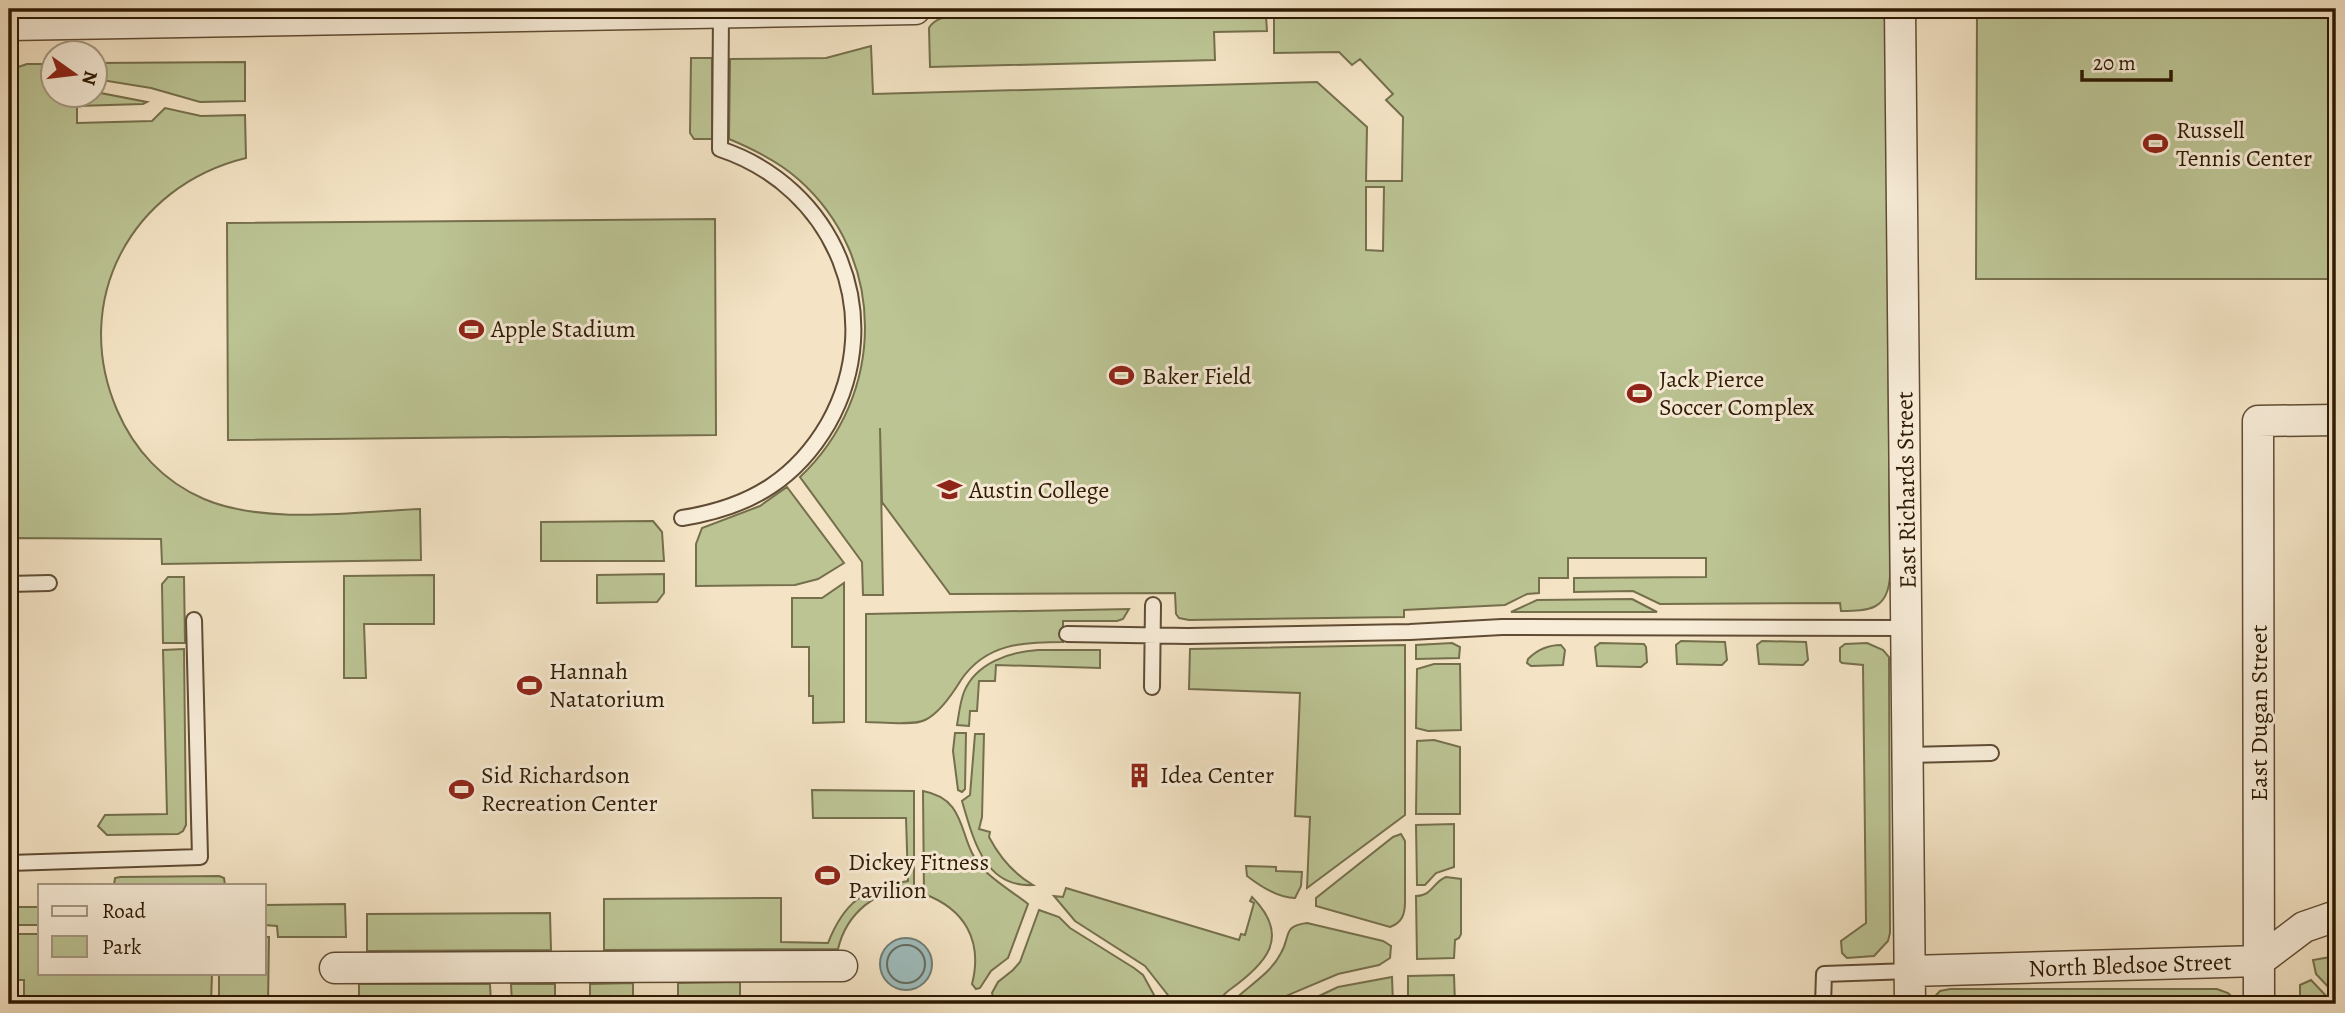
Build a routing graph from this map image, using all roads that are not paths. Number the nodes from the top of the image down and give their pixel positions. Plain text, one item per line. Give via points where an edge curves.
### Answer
1 (915, 9) edge
2 (1900, 9) edge
3 (792, 10) edge
4 (721, 13) junction
5 (9, 25) edge
6 (2336, 420) edge
7 (682, 518) dead end
8 (49, 583) dead end
9 (9, 584) edge
10 (1153, 605) dead end
11 (194, 620) dead end
12 (1907, 628) junction
13 (1067, 634) dead end
14 (1152, 635) junction
15 (1152, 687) dead end
16 (1991, 753) dead end
17 (1908, 755) junction
18 (9, 863) edge
19 (2336, 916) edge
20 (2259, 961) junction
21 (842, 966) dead end
22 (335, 968) dead end
23 (1910, 971) junction
24 (1823, 1004) edge
25 (1910, 1004) edge
26 (2259, 1004) edge

1 - 3 street
2 - 12 street, East Richards Street
3 - 4 street
4 - 5 street
4 - 7 lane via 720,149 778,178 820,222 846,276 854,336 838,405 799,463 742,502
6 - 20 street, East Dugan Street via 2259,421
8 - 9 lane
10 - 14 lane
11 - 18 lane via 200,857
12 - 14 lane via 1502,627
12 - 17 street, East Richards Street
13 - 14 lane
14 - 15 lane
16 - 17 lane
17 - 23 street, East Richards Street
19 - 20 street, North Bledsoe Street via 2304,927
20 - 23 street, North Bledsoe Street
20 - 26 street, East Dugan Street
21 - 22 street
23 - 24 lane via 1824,974
23 - 25 street, East Richards Street

